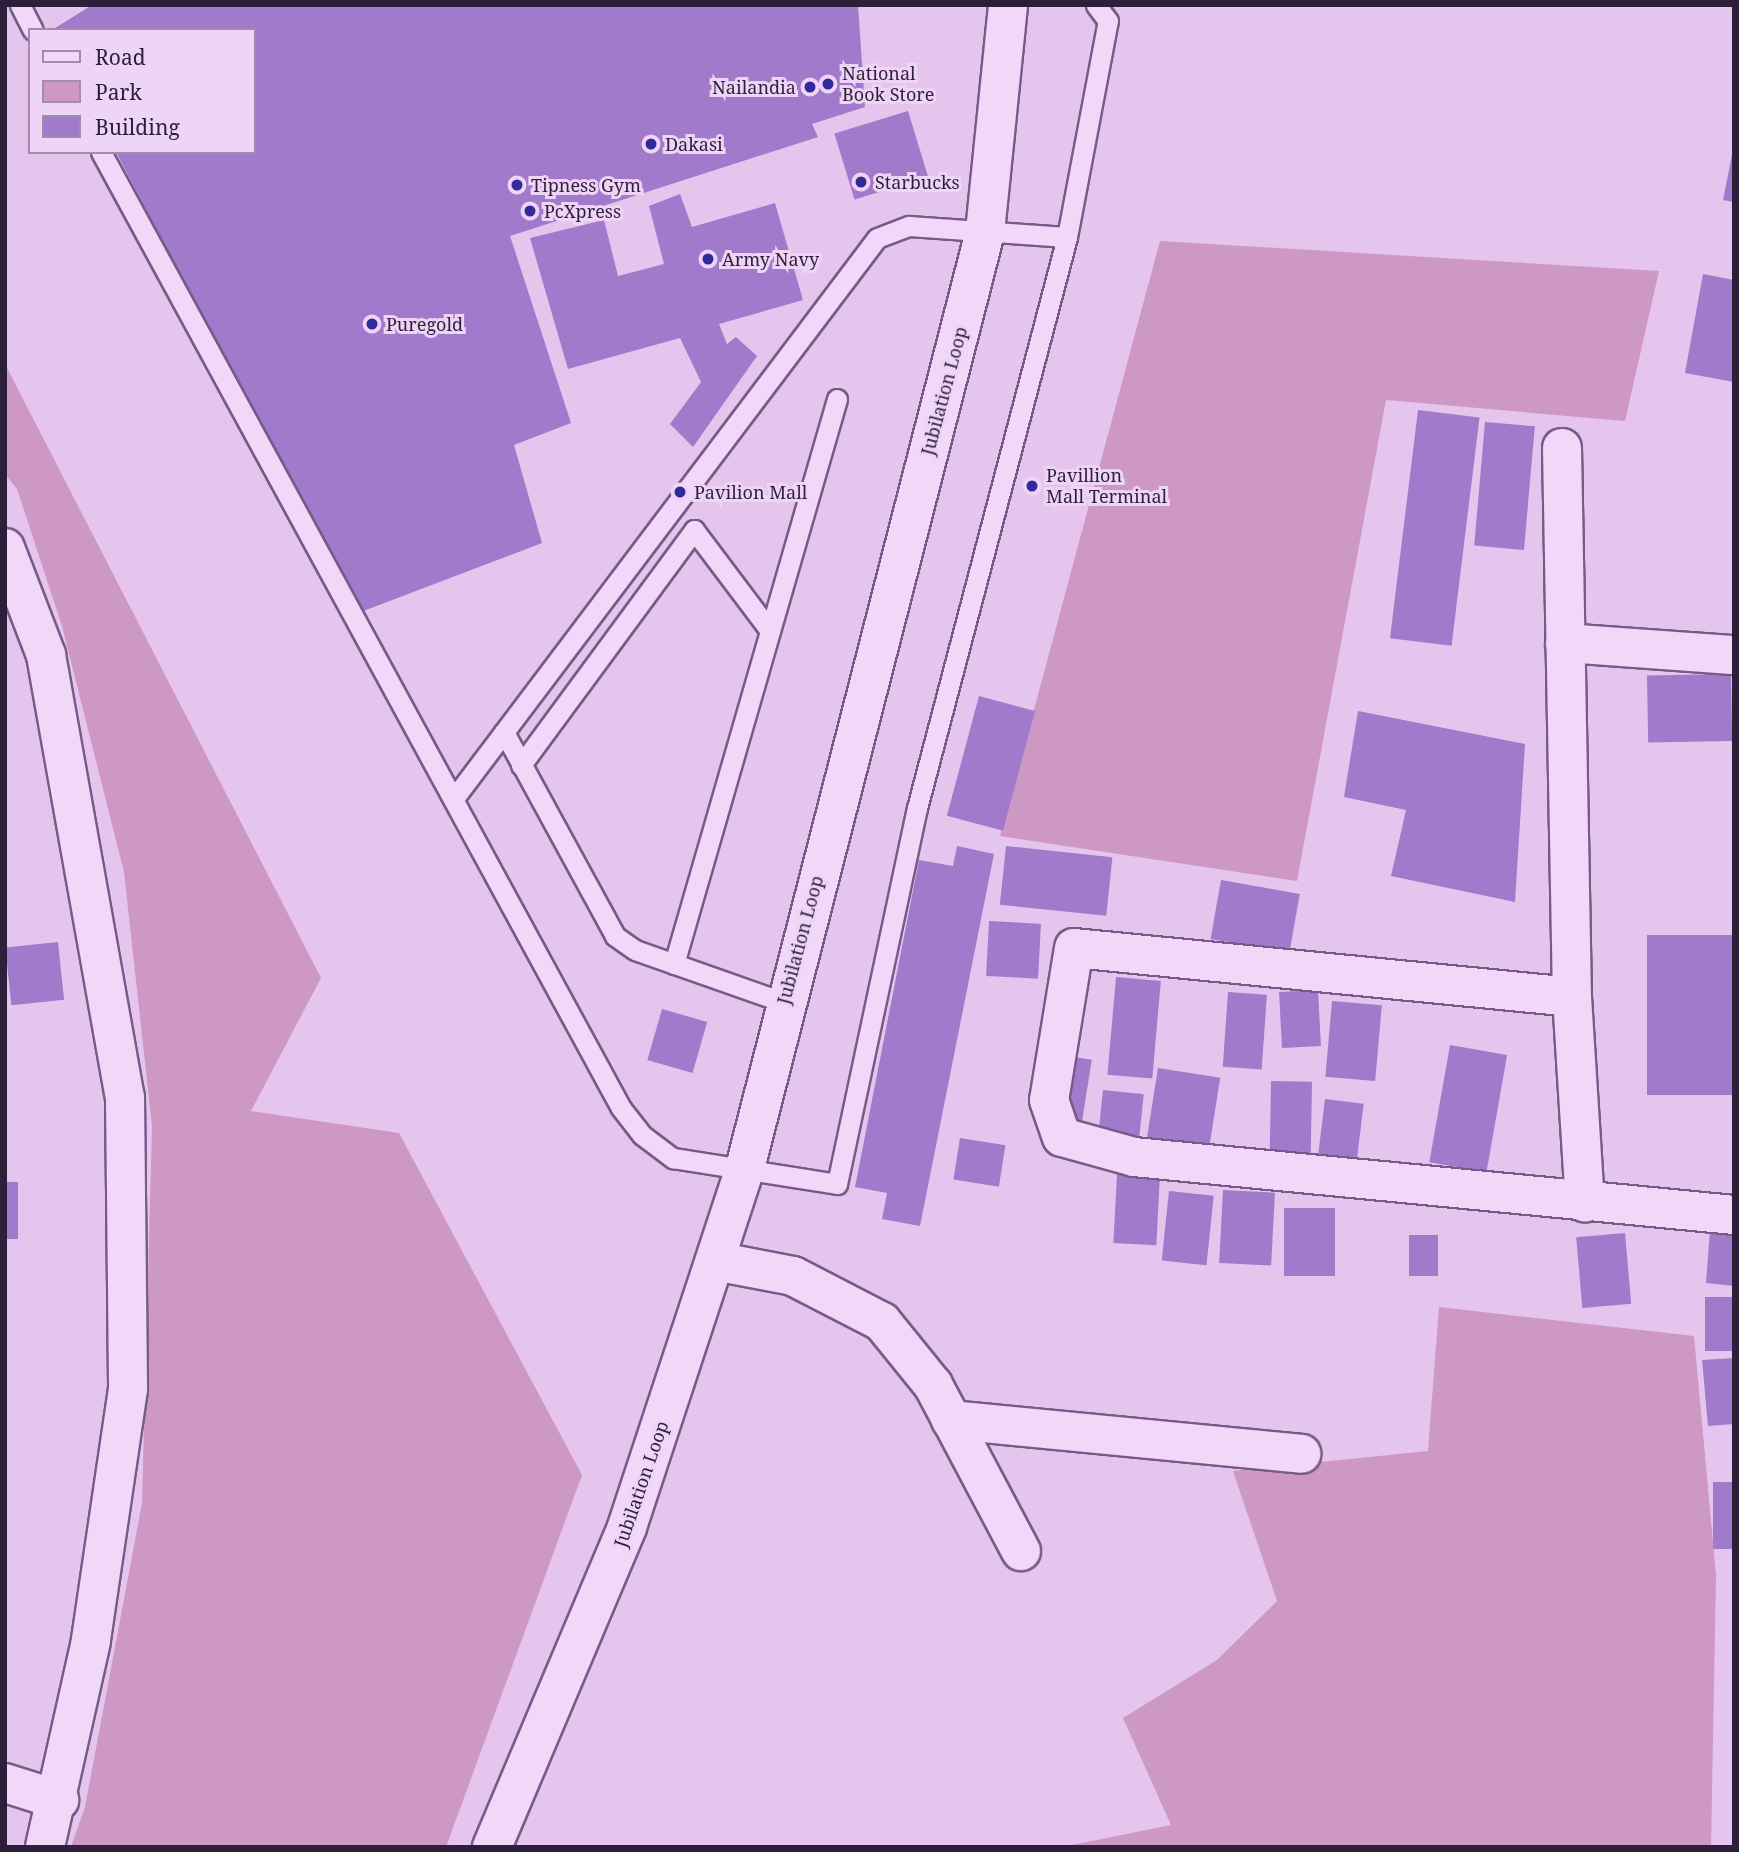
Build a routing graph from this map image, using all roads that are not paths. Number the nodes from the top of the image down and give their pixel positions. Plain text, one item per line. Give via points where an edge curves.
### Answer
1 (20, 5) edge
2 (1008, 5) edge
3 (1096, 5) edge
4 (32, 28) edge
5 (102, 154) edge
6 (985, 232) junction
7 (1067, 237) junction
8 (837, 399) dead end
9 (1562, 448) dead end
10 (5, 548) edge
11 (770, 631) junction
12 (1565, 643) junction
13 (1734, 655) edge
14 (504, 732) junction
15 (521, 765) junction
16 (455, 797) junction
17 (674, 964) junction
18 (1572, 997) junction
19 (783, 1002) junction
20 (745, 1168) junction
21 (1584, 1202) junction
22 (1734, 1215) edge
23 (715, 1261) junction
24 (951, 1420) junction
25 (1301, 1454) dead end
26 (1021, 1551) dead end
27 (5, 1783) edge
28 (59, 1800) junction
29 (45, 1847) edge
30 (492, 1847) edge

1 - 4 lane
2 - 6 street, Jubilation Loop
3 - 7 lane via 1108,21
5 - 16 lane
6 - 7 lane
6 - 14 lane via 909,226 877,238
6 - 19 street, Jubilation Loop
7 - 20 lane via 917,808 837,1184
8 - 11 lane
9 - 12 street
10 - 28 street via 46,655 125,1097 128,1389
11 - 15 lane via 694,530
11 - 17 lane
12 - 13 street
12 - 18 street
14 - 15 lane
14 - 16 lane
15 - 17 lane via 614,936
16 - 20 lane via 621,1108 642,1135 673,1157
17 - 19 lane
18 - 21 street
18 - 21 street via 1074,948 1049,1100 1062,1137 1134,1157
19 - 20 street, Jubilation Loop
20 - 23 street, Jubilation Loop
21 - 22 street
23 - 24 street via 793,1276 881,1322 933,1385
23 - 30 street, Jubilation Loop via 627,1527
24 - 25 street
24 - 26 street
27 - 28 street
28 - 29 street

